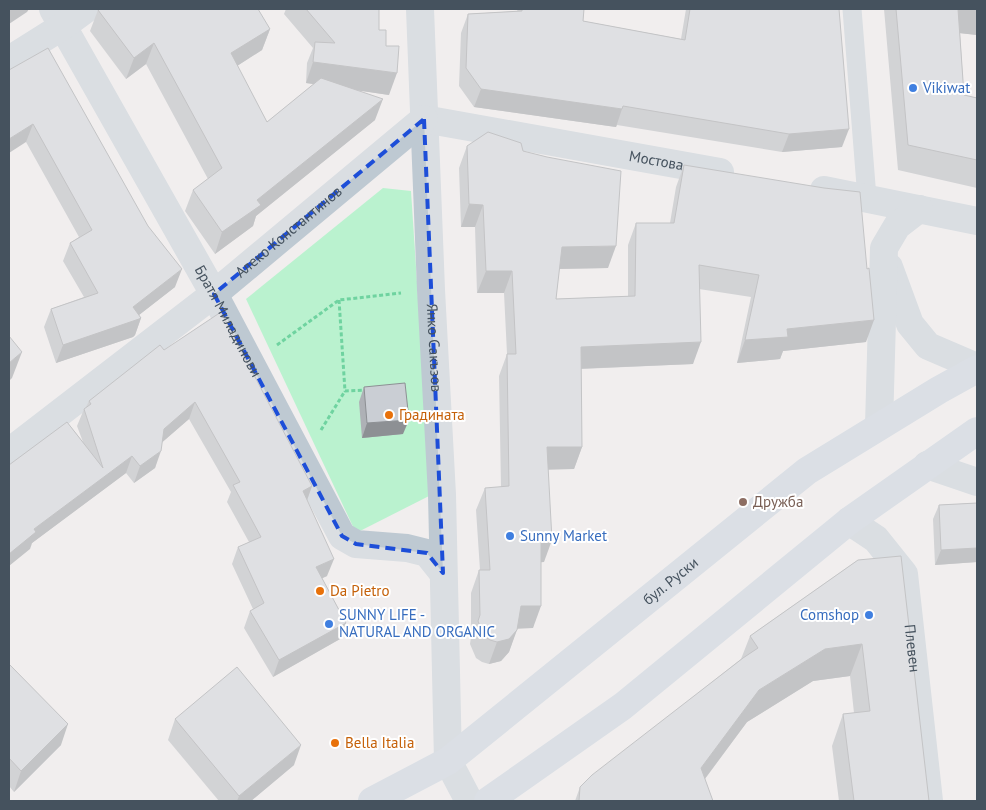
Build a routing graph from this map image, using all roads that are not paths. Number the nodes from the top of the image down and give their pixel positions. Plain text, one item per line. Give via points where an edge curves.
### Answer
1 (86, 9) edge
2 (420, 9) edge
3 (852, 9) edge
4 (58, 17) edge
5 (9, 60) edge
6 (424, 119) junction
7 (749, 177) edge
8 (798, 186) edge
9 (867, 198) junction
10 (919, 210) junction
11 (977, 220) edge
12 (884, 248) junction
13 (214, 294) junction
14 (977, 368) edge
15 (879, 426) junction
16 (977, 432) edge
17 (9, 452) edge
18 (927, 465) junction
19 (977, 482) edge
20 (849, 521) junction
21 (443, 573) junction
22 (448, 761) junction
23 (372, 801) edge
24 (469, 801) edge
25 (488, 801) edge
26 (929, 801) edge

1 - 4 street
2 - 6 street, Янко Сакъзов
3 - 9 lane
4 - 5 street
4 - 13 street, Братя Миладинови
6 - 7 street, Мостова
6 - 13 street, Алеко Константинов
6 - 21 street, Янко Сакъзов
8 - 9 street
9 - 10 street
10 - 11 street
10 - 12 street via 896,226
12 - 14 street via 910,324 922,340 928,346
12 - 15 street
13 - 17 street, Алеко Константинов
13 - 21 street, Братя Миладинови via 342,536 356,544 427,553
14 - 15 main road, бул. Руски
15 - 22 main road, бул. Руски via 807,471
16 - 18 main road
18 - 19 street
18 - 20 main road
20 - 25 main road via 623,706
20 - 26 street, Плевен via 876,539 904,574
21 - 22 street, Янко Сакъзов
22 - 23 main road, бул. Руски
22 - 24 street, Янко Сакъзов

